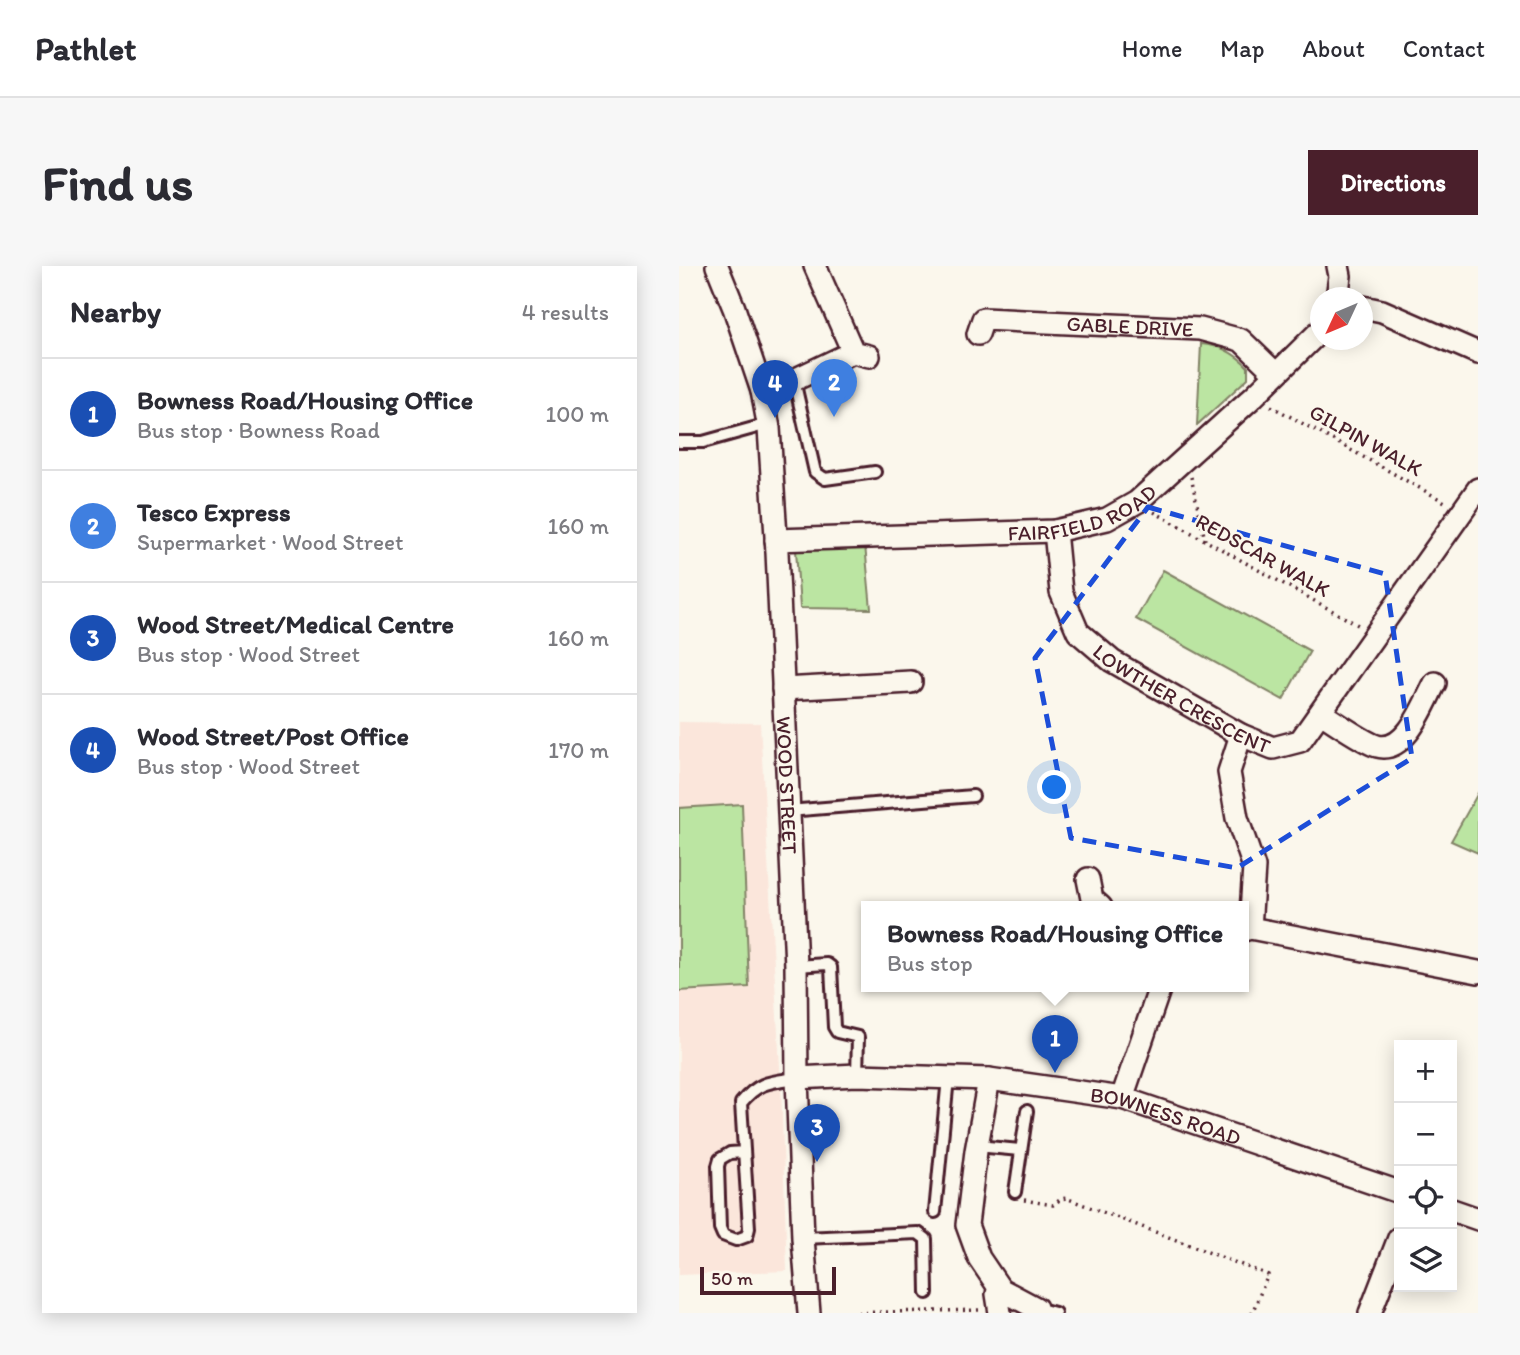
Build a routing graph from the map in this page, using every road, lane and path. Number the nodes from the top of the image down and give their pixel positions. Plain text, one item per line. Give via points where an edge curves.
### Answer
1 (716, 266) edge
2 (815, 266) edge
3 (1338, 266) edge
4 (1338, 287) edge
5 (1373, 309) edge
6 (978, 334) dead end
7 (1310, 340) edge
8 (1478, 353) edge
9 (1275, 373) junction
10 (794, 380) junction
11 (762, 391) junction
12 (1254, 396) junction
13 (768, 424) junction
14 (679, 442) edge
15 (1186, 457) junction
16 (874, 472) dead end
17 (1478, 489) edge
18 (1137, 502) junction
19 (1463, 512) junction
20 (1055, 531) junction
21 (776, 540) junction
22 (1205, 540) junction
23 (1375, 634) junction
24 (911, 682) dead end
25 (1435, 683) dead end
26 (783, 689) junction
27 (1321, 713) junction
28 (1241, 735) junction
29 (973, 796) dead end
30 (788, 811) junction
31 (1088, 879) dead end
32 (1094, 901) edge
33 (1249, 911) edge
34 (1249, 929) edge
35 (796, 966) junction
36 (1478, 972) edge
37 (1158, 992) edge
38 (857, 1074) junction
39 (797, 1078) junction
40 (948, 1078) junction
41 (989, 1079) junction
42 (1122, 1098) junction
43 (1027, 1111) dead end
44 (977, 1146) junction
45 (1020, 1150) junction
46 (743, 1152) junction
47 (1394, 1190) edge
48 (1018, 1196) joint
49 (935, 1212) dead end
50 (1457, 1212) edge
51 (1478, 1219) edge
52 (803, 1238) junction
53 (1394, 1251) edge
54 (1000, 1289) junction
55 (927, 1293) dead end
56 (1042, 1311) edge
57 (809, 1313) edge
58 (837, 1313) edge
59 (1000, 1313) edge
60 (1252, 1313) edge
61 (1370, 1313) edge

1 - 11 street, WOOD STREET
2 - 10 street via 861,354
3 - 4 street
5 - 8 street
6 - 9 street, GABLE DRIVE via 983,319 1200,329 1241,340
7 - 9 street, FAIRFIELD ROAD
9 - 12 street, FAIRFIELD ROAD
10 - 11 street
10 - 16 lane via 815,472 825,479
11 - 13 street, WOOD STREET
12 - 15 street, FAIRFIELD ROAD
12 - 19 path, GILPIN WALK
13 - 14 lane via 703,442
13 - 21 street, WOOD STREET
15 - 18 street, FAIRFIELD ROAD
15 - 22 path
17 - 19 street, LOWTHER CRESCENT
18 - 20 street, FAIRFIELD ROAD via 1107,519
18 - 22 path, REDSCAR WALK
19 - 23 street, LOWTHER CRESCENT
20 - 21 street, FAIRFIELD ROAD
20 - 28 street, LOWTHER CRESCENT via 1061,592 1078,632 1112,661
21 - 26 street, WOOD STREET
22 - 23 path, REDSCAR WALK
23 - 27 street, LOWTHER CRESCENT
24 - 26 street
25 - 27 street via 1406,737 1393,746 1377,746
26 - 30 street, WOOD STREET
27 - 28 street, LOWTHER CRESCENT via 1300,741 1273,748
28 - 33 street via 1229,772 1237,818 1254,867
29 - 30 lane
30 - 35 street, WOOD STREET
31 - 32 street
34 - 36 street
35 - 38 lane via 831,967 834,1027 858,1037
35 - 39 street, WOOD STREET
37 - 42 street
38 - 39 street, BOWNESS ROAD
38 - 40 street, BOWNESS ROAD
39 - 46 lane via 763,1083 741,1102
39 - 52 street, WOOD STREET
40 - 41 street, BOWNESS ROAD
40 - 49 lane
41 - 42 street, BOWNESS ROAD
41 - 44 street
42 - 47 street, BOWNESS ROAD
43 - 45 lane
44 - 45 lane
44 - 54 street via 967,1226 979,1258
45 - 48 lane
46 - 46 lane via 749,1228 747,1236 736,1240 720,1228 718,1166 720,1158
48 - 60 path via 1053,1205 1066,1198 1268,1275
50 - 51 street
52 - 55 lane via 918,1233 926,1239
52 - 57 street, WOOD STREET
53 - 61 street
54 - 56 street
54 - 59 street
58 - 59 path via 975,1309

